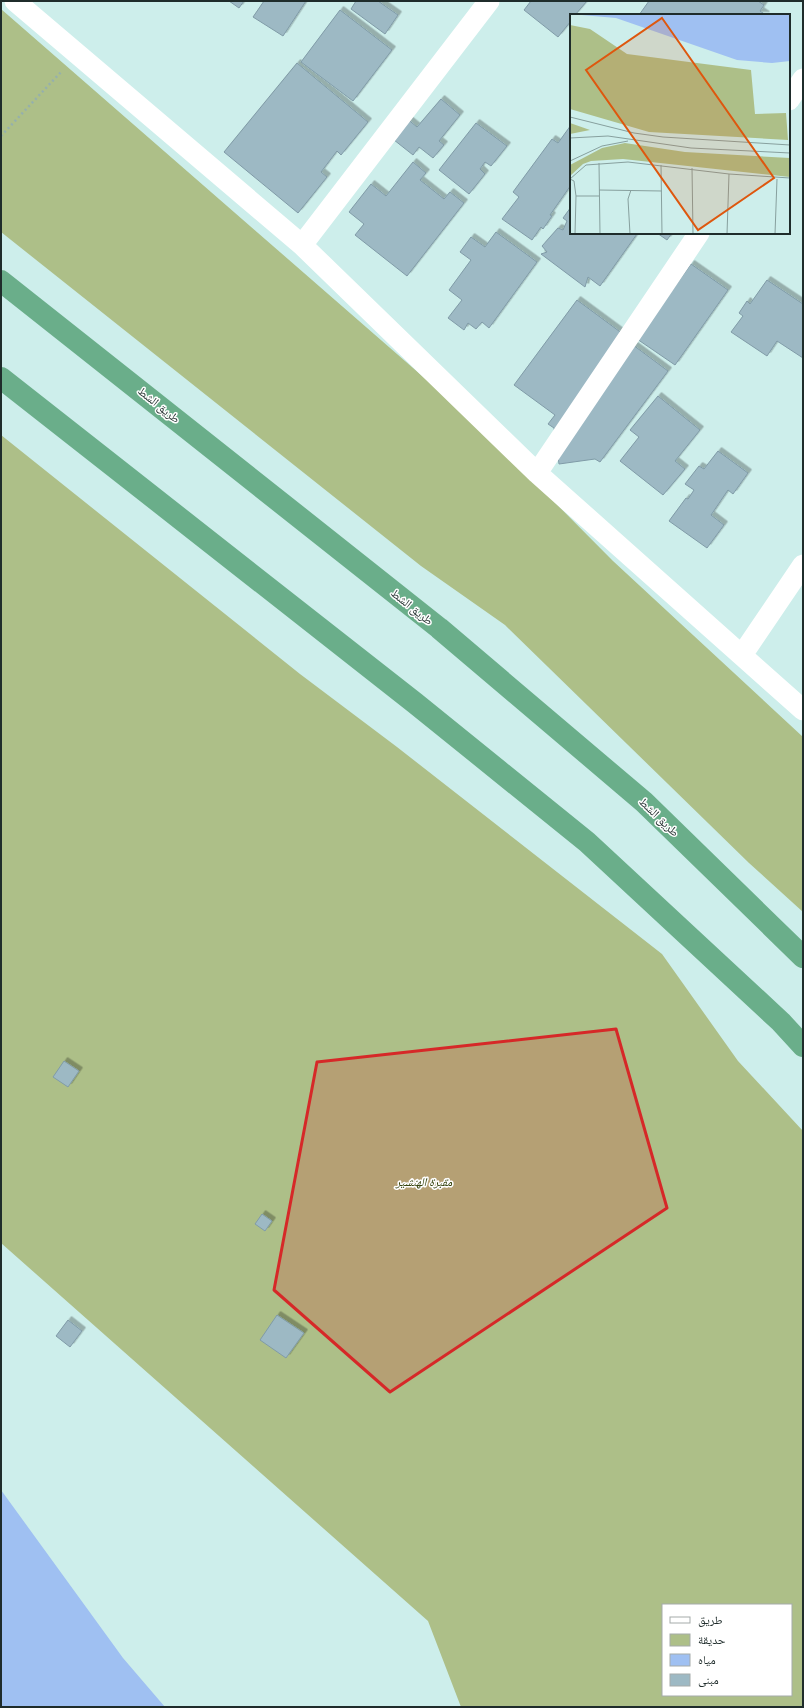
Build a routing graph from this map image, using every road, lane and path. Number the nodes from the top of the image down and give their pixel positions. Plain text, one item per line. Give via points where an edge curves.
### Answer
1 (15, 1) edge
2 (489, 1) edge
3 (61, 71) dead end
4 (803, 79) edge
5 (790, 98) edge
6 (1, 136) edge
7 (698, 234) edge
8 (302, 246) junction
9 (1, 280) edge
10 (1, 378) edge
11 (537, 473) junction
12 (803, 565) edge
13 (742, 655) junction
14 (803, 710) edge
15 (803, 957) edge
16 (803, 1046) edge

1 - 8 street
2 - 8 street
3 - 6 path
4 - 5 street
7 - 11 street
8 - 11 street
9 - 15 highway, طريق الشط via 439,628 644,802
10 - 16 highway via 409,698 586,842 781,1022
11 - 13 street
12 - 13 street
13 - 14 street

